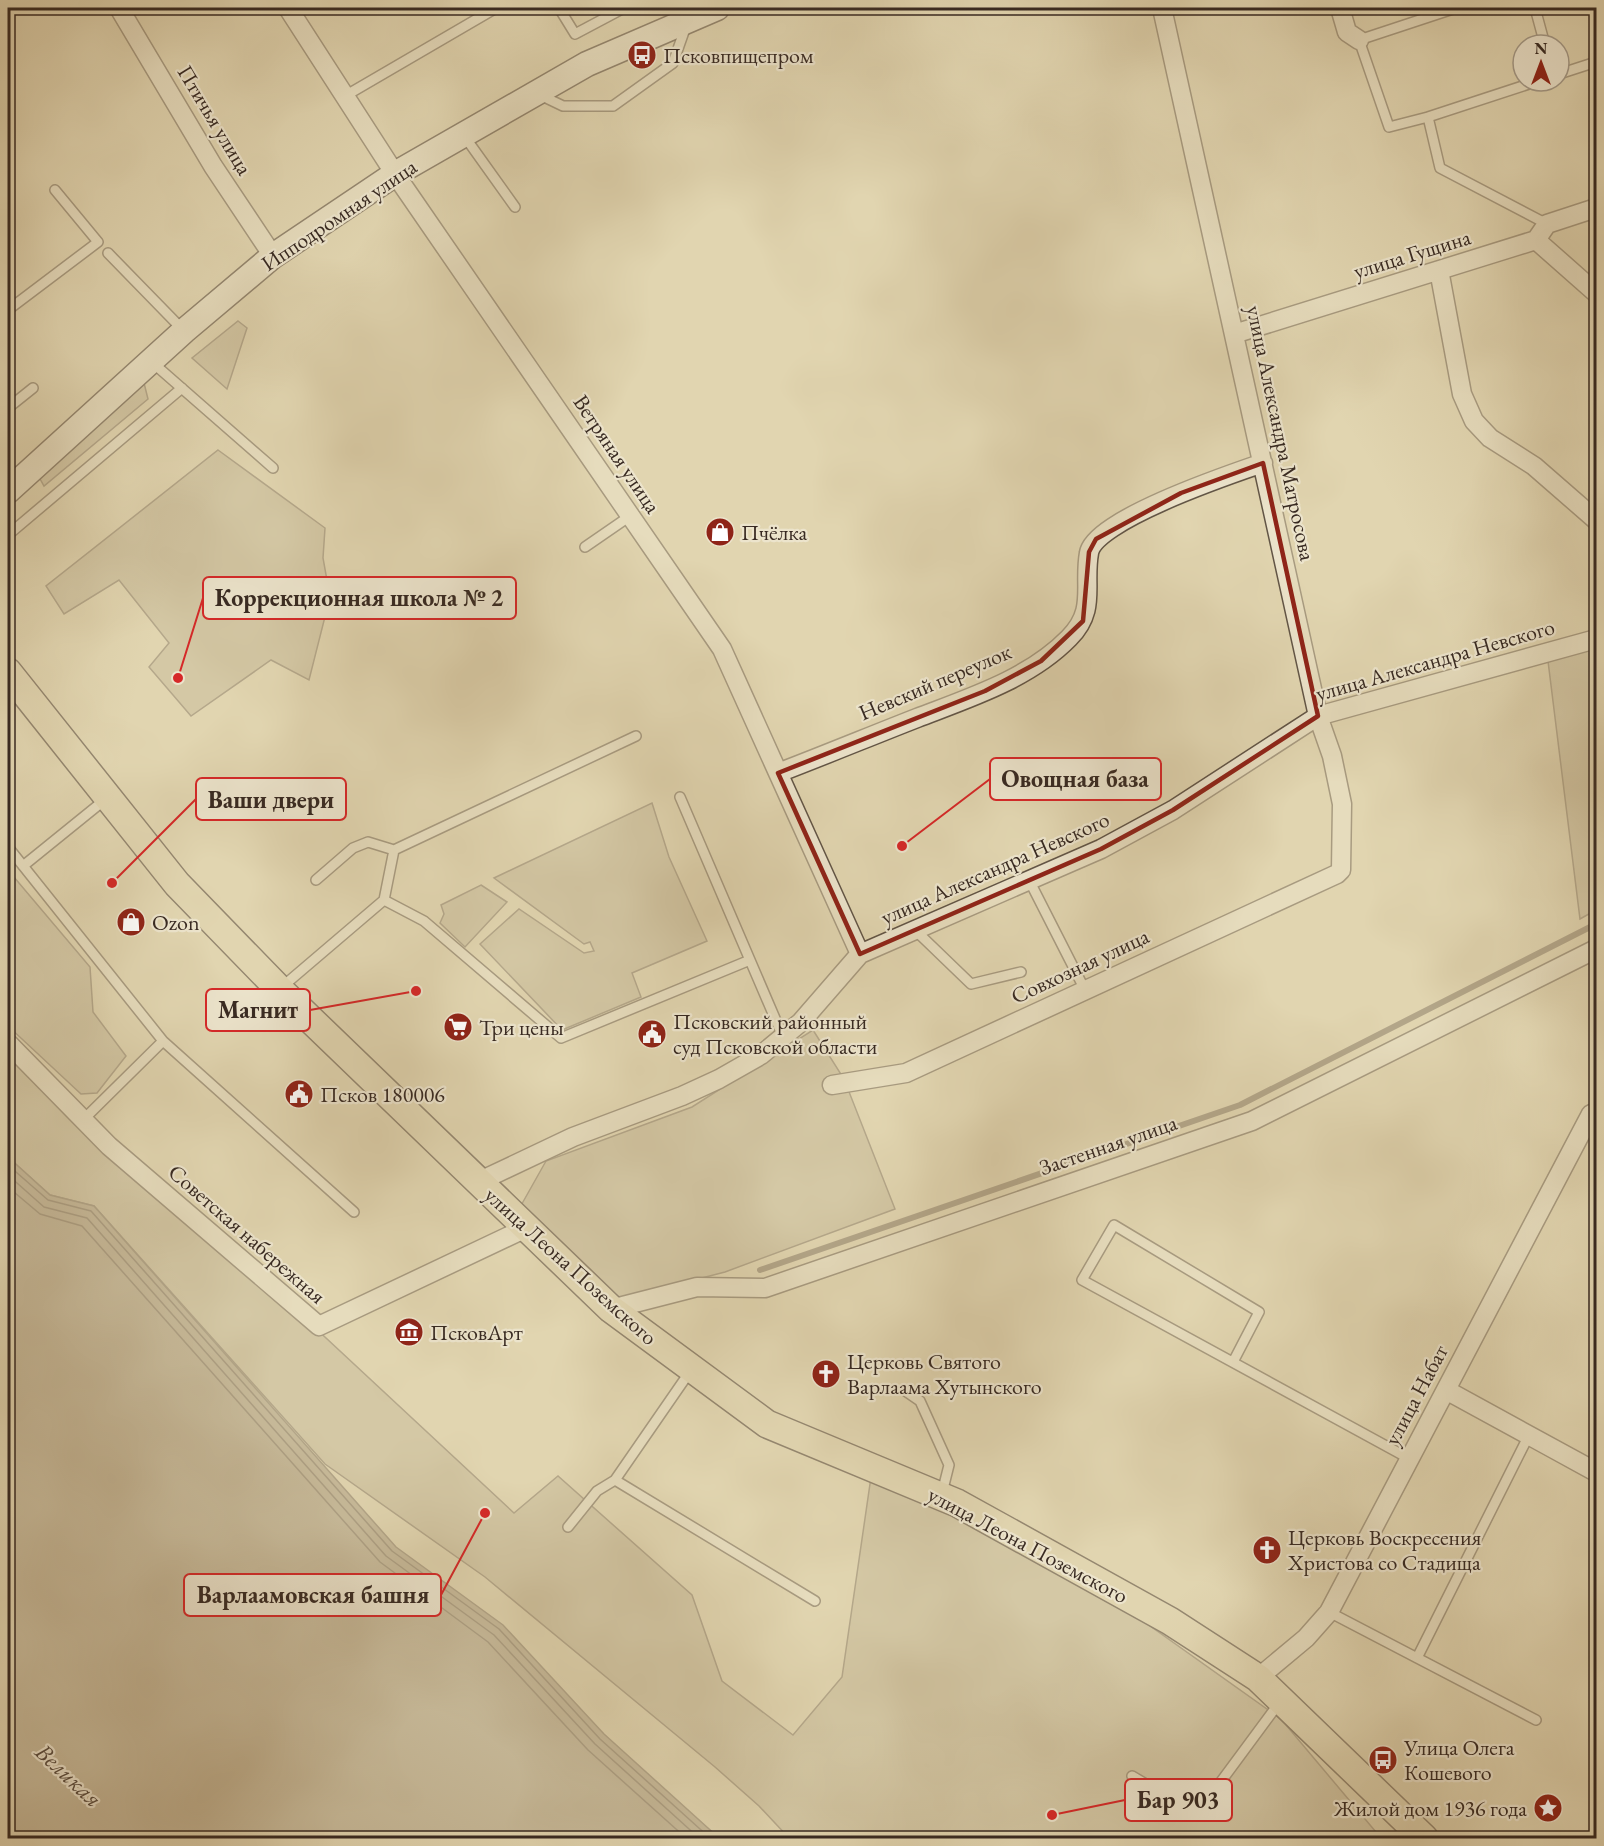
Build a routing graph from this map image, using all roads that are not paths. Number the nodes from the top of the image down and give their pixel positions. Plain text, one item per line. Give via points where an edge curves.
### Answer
1 (119, 8) edge
2 (288, 8) edge
3 (496, 8) edge
4 (559, 8) edge
5 (624, 8) edge
6 (717, 8) edge
7 (1162, 8) edge
8 (1340, 8) edge
9 (1456, 8) edge
10 (1535, 8) edge
11 (688, 19) junction
12 (1542, 33) edge
13 (1359, 40) junction
14 (1596, 62) edge
15 (1571, 70) edge
16 (1511, 90) edge
17 (536, 93) junction
18 (345, 96) junction
19 (1428, 117) junction
20 (464, 135) junction
21 (395, 174) junction
22 (55, 190) dead end
23 (515, 207) dead end
24 (1596, 208) edge
25 (1547, 224) junction
26 (1536, 240) junction
27 (108, 253) dead end
28 (273, 256) junction
29 (1439, 270) junction
30 (1596, 292) edge
31 (8, 310) edge
32 (184, 331) junction
33 (1234, 334) junction
34 (151, 361) junction
35 (33, 388) dead end
36 (182, 388) junction
37 (8, 408) edge
38 (1263, 463) junction
39 (273, 468) dead end
40 (8, 491) edge
41 (630, 516) junction
42 (1596, 520) edge
43 (8, 535) edge
44 (585, 547) dead end
45 (1596, 639) edge
46 (8, 672) edge
47 (1318, 716) junction
48 (636, 736) dead end
49 (778, 773) junction
50 (108, 797) junction
51 (680, 797) dead end
52 (8, 847) edge
53 (394, 850) junction
54 (22, 866) junction
55 (1341, 870) joint
56 (316, 880) dead end
57 (1029, 880) junction
58 (384, 900) junction
59 (915, 930) junction
60 (1596, 949) edge
61 (860, 954) junction
62 (750, 960) junction
63 (1021, 972) dead end
64 (280, 990) junction
65 (1085, 990) junction
66 (783, 1037) junction
67 (163, 1041) junction
68 (8, 1043) edge
69 (832, 1085) dead end
70 (1594, 1115) edge
71 (83, 1120) junction
72 (478, 1182) junction
73 (354, 1212) dead end
74 (526, 1228) junction
75 (611, 1309) junction
76 (1233, 1362) junction
77 (691, 1370) junction
78 (904, 1390) dead end
79 (1446, 1390) junction
80 (1529, 1435) junction
81 (1410, 1459) junction
82 (1596, 1472) edge
83 (615, 1480) junction
84 (941, 1496) junction
85 (568, 1527) dead end
86 (815, 1601) dead end
87 (1329, 1612) junction
88 (1417, 1658) junction
89 (1258, 1678) junction
90 (1282, 1698) junction
91 (1536, 1720) dead end
92 (1132, 1776) dead end
93 (1424, 1839) edge

1 - 28 street, Птичья улица via 213,166
2 - 18 street, Ветряная улица
3 - 18 lane
4 - 5 lane via 575,34
6 - 11 main road, Ипподромная улица
7 - 33 street, улица Александра Матросова
8 - 13 street via 1347,32
9 - 13 lane
10 - 12 lane
11 - 17 main road, Ипподромная улица via 587,64
11 - 17 lane via 673,63 614,106 563,106
13 - 19 lane via 1389,127
14 - 15 lane
16 - 19 lane
17 - 20 main road, Ипподромная улица
18 - 21 street, Ветряная улица
19 - 25 lane via 1440,168
20 - 21 main road, Ипподромная улица
20 - 23 lane
21 - 28 main road, Ипподромная улица
21 - 41 street, Ветряная улица
22 - 31 lane via 98,242
24 - 25 street
25 - 26 street
26 - 29 street, улица Гущина
26 - 30 street
27 - 32 lane
28 - 32 main road, Ипподромная улица
29 - 33 street, улица Гущина
29 - 42 street via 1462,394 1474,421 1490,438 1534,466
32 - 34 main road, Ипподромная улица
33 - 38 street, улица Александра Матросова
34 - 36 lane
34 - 40 main road, Ипподромная улица
35 - 37 lane
36 - 39 lane
36 - 43 lane
38 - 47 street, улица Александра Матросова
38 - 49 street, Невский переулок via 1180,493 1096,539 1089,552 1089,598 1083,621 1041,661 985,691
41 - 44 lane
41 - 49 street, Ветряная улица via 722,649
45 - 47 street, улица Александра Невского
46 - 50 main road, улица Леона Поземского
47 - 55 street, улица Александра Матросова via 1342,804
47 - 57 street, улица Александра Невского via 1173,810 1101,849
48 - 53 lane
49 - 61 street, Ветряная улица
50 - 54 lane
50 - 64 main road, улица Леона Поземского via 177,884
51 - 62 lane
52 - 54 lane
53 - 56 lane via 368,842 353,849
53 - 58 lane
54 - 67 lane
55 - 65 street, Совхозная улица
57 - 59 street, улица Александра Невского
57 - 65 lane
58 - 62 lane via 424,921 561,1038
58 - 64 lane
59 - 61 street, улица Александра Невского
59 - 63 lane via 971,984
60 - 75 street, Застенная улица via 1252,1120 765,1288 697,1287
61 - 66 street, улица Александра Невского
62 - 66 lane
64 - 72 main road, улица Леона Поземского
65 - 69 street, Совхозная улица via 906,1073
66 - 72 street, улица Александра Невского via 761,1055 682,1096 573,1137
67 - 71 lane
67 - 73 lane
68 - 71 street, Советская набережная
70 - 79 street, улица Набат
71 - 74 street, Советская набережная via 108,1146 319,1326
72 - 74 main road, улица Леона Поземского
74 - 75 main road, улица Леона Поземского
75 - 77 main road, улица Леона Поземского
76 - 76 lane via 1082,1280 1114,1225 1259,1312
76 - 81 lane
77 - 83 lane
77 - 84 main road, улица Леона Поземского via 767,1424
78 - 84 lane via 920,1401 949,1465
79 - 80 street
79 - 81 street, улица Набат
80 - 82 street
80 - 88 lane
81 - 87 street, улица Набат
83 - 85 lane via 597,1491
83 - 86 lane
84 - 89 main road, улица Леона Поземского via 1170,1621
87 - 88 lane
87 - 89 street, улица Набат via 1284,1659
88 - 91 lane
89 - 90 main road, улица Леона Поземского
90 - 92 lane via 1197,1814
90 - 93 main road, улица Леона Поземского

